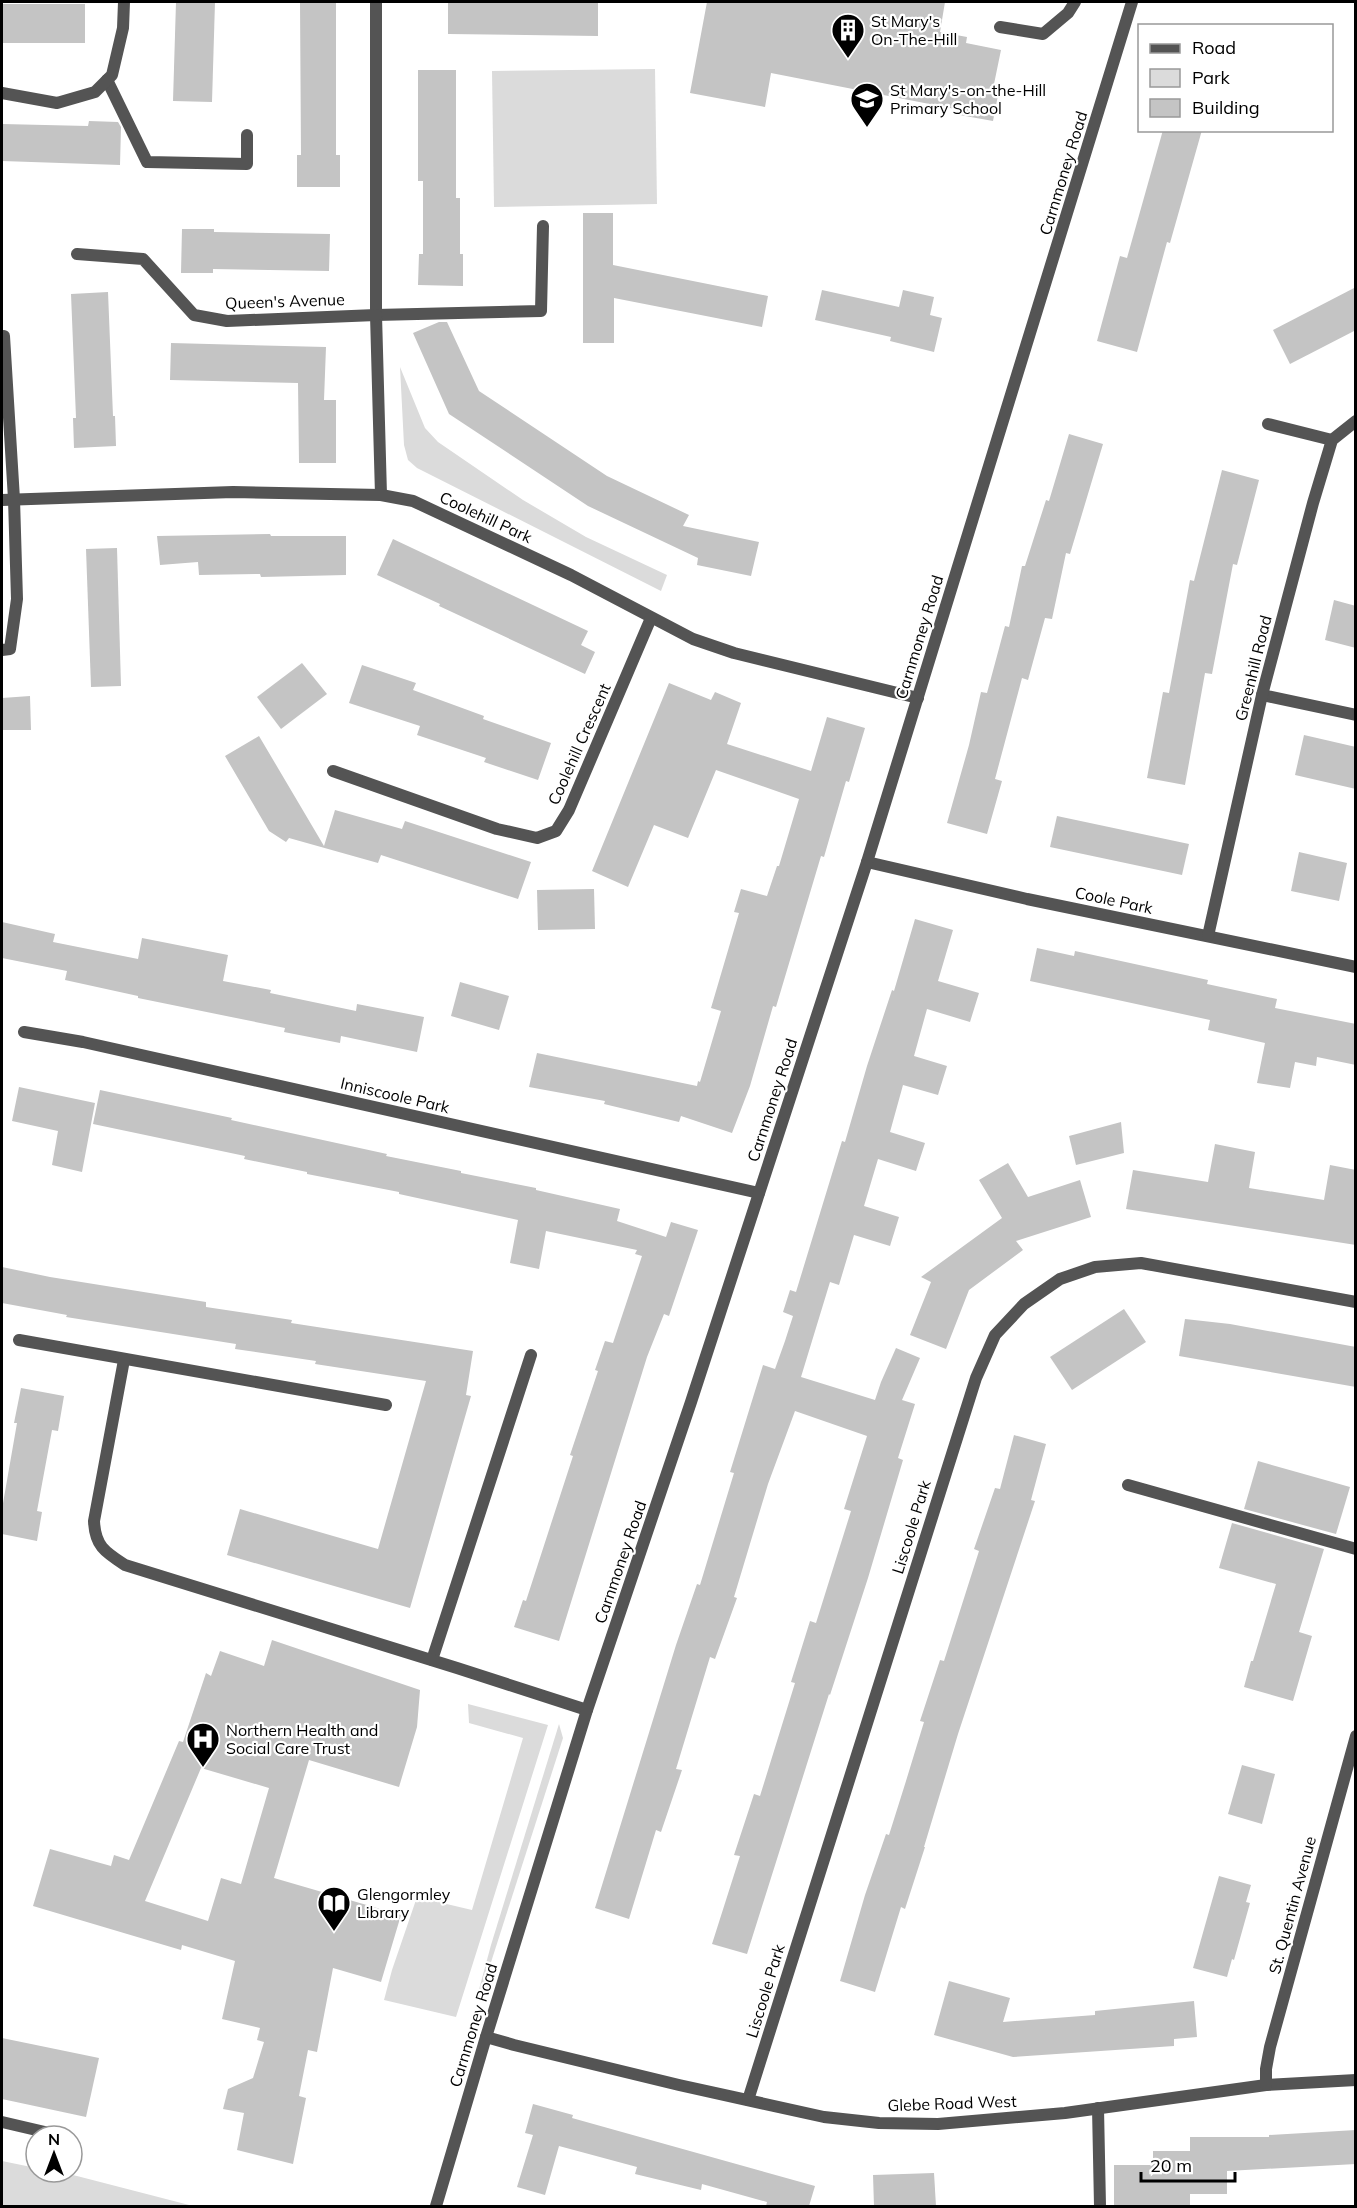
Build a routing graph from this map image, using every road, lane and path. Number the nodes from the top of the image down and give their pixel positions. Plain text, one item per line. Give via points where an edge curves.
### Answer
1 (124, 2) edge
2 (376, 2) edge
3 (1075, 2) edge
4 (1132, 2) edge
5 (1000, 27) dead end
6 (107, 80) junction
7 (2, 93) edge
8 (247, 135) dead end
9 (543, 226) dead end
10 (77, 254) dead end
11 (376, 315) junction
12 (4, 336) dead end
13 (3, 362) edge
14 (1356, 421) edge
15 (1268, 424) dead end
16 (1332, 440) junction
17 (381, 495) junction
18 (8, 499) edge
19 (651, 618) junction
20 (2, 650) edge
21 (1262, 695) junction
22 (918, 698) junction
23 (1356, 715) edge
24 (333, 771) dead end
25 (867, 862) junction
26 (1208, 936) junction
27 (1356, 967) edge
28 (24, 1032) dead end
29 (759, 1193) junction
30 (1356, 1302) edge
31 (19, 1340) dead end
32 (531, 1355) dead end
33 (124, 1360) junction
34 (386, 1405) dead end
35 (1128, 1485) dead end
36 (1356, 1549) edge
37 (432, 1660) junction
38 (587, 1710) junction
39 (1356, 1736) edge
40 (486, 2037) junction
41 (1356, 2080) edge
42 (1266, 2085) junction
43 (748, 2100) junction
44 (1098, 2108) junction
45 (2, 2122) edge
46 (24, 2127) edge
47 (436, 2206) edge
48 (1100, 2206) edge

1 - 6 street via 123,28 112,75
2 - 11 street
3 - 5 street via 1043,34
4 - 22 street, Carnmoney Road
6 - 7 street via 95,92 57,103
6 - 8 street via 147,162 247,164
9 - 11 street, Queen's Avenue via 541,310
10 - 11 street, Queen's Avenue via 143,259 194,315 227,321
11 - 17 street
12 - 13 street
13 - 18 street
14 - 16 street
15 - 16 street
16 - 21 street, Greenhill Road
17 - 18 street, Coolehill Park via 233,492
17 - 19 street, Coolehill Park via 413,501 571,575
18 - 20 street via 17,599 10,649
19 - 22 street, Coolehill Park via 693,639 734,653
19 - 24 street, Coolehill Crescent via 569,810 556,831 537,838 497,829
21 - 23 street
21 - 26 street, Greenhill Road
22 - 25 street, Carnmoney Road
25 - 26 street, Coole Park
25 - 29 street, Carnmoney Road
26 - 27 street, Coole Park
28 - 29 street, Inniscoole Park via 94,1044
29 - 38 street, Carnmoney Road
30 - 43 street, Liscoole Park via 1141,1263 1095,1267 1060,1279 1024,1304 995,1335 976,1378
31 - 33 street
32 - 37 street
33 - 34 street
33 - 37 street via 94,1521 95,1536 106,1553 125,1565
35 - 36 street
37 - 38 street
38 - 40 street, Carnmoney Road
39 - 42 street, St. Quentin Avenue via 1270,2047
40 - 43 street, Glebe Road West
40 - 47 street, Carnmoney Road
41 - 42 street, Glebe Road West
42 - 44 street, Glebe Road West
43 - 44 street, Glebe Road West via 824,2117 938,2124
44 - 48 street
45 - 46 street

